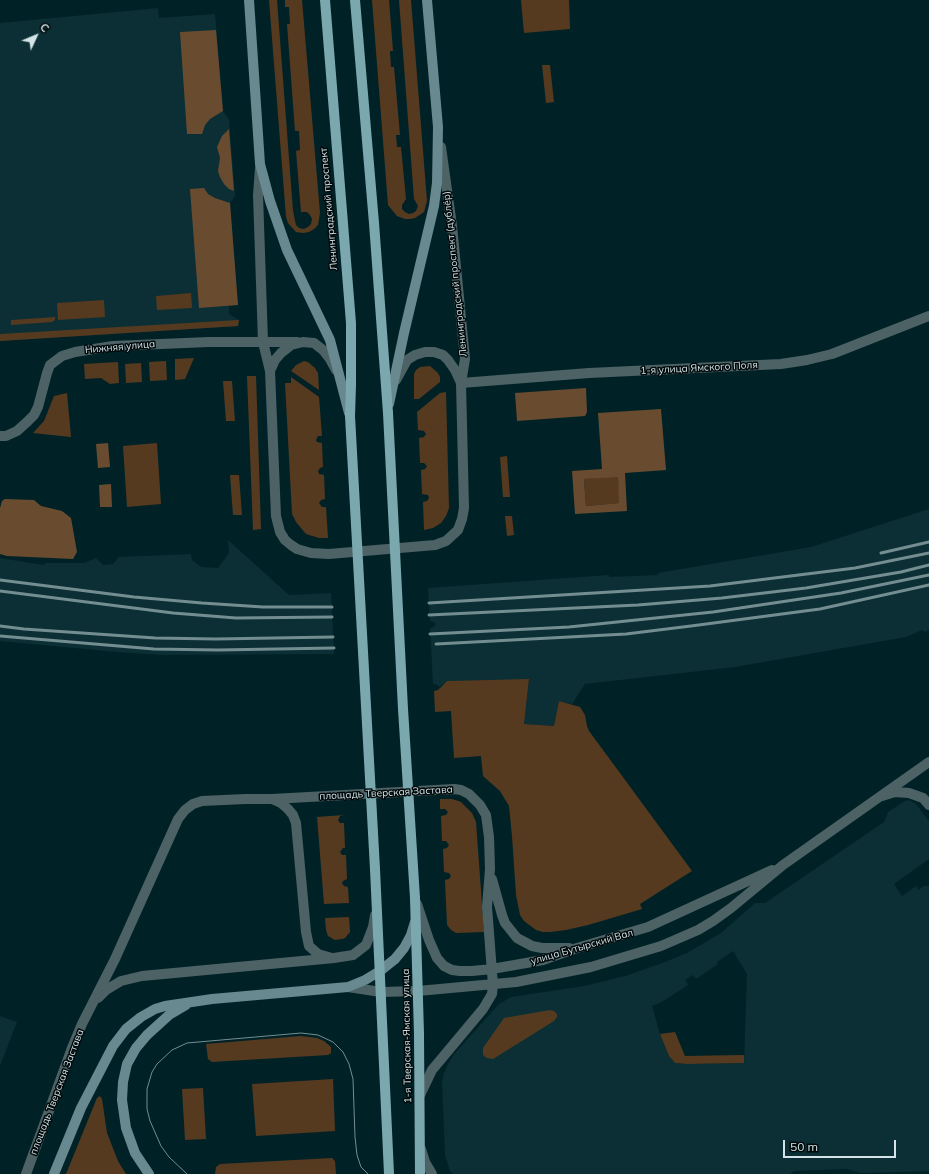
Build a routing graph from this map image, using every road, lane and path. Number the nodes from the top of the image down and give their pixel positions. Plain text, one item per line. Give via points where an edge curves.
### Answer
1 (249, 0) edge
2 (325, 0) edge
3 (355, 0) edge
4 (427, 0) edge
5 (438, 127) junction
6 (260, 164) junction
7 (929, 316) edge
8 (263, 342) junction
9 (303, 342) junction
10 (270, 371) junction
11 (341, 382) junction
12 (461, 383) junction
13 (391, 392) junction
14 (388, 413) junction
15 (350, 416) junction
16 (0, 436) edge
17 (929, 762) edge
18 (878, 798) junction
19 (272, 799) junction
20 (929, 805) edge
21 (783, 865) junction
22 (490, 869) junction
23 (415, 898) junction
24 (377, 901) junction
25 (416, 921) junction
26 (577, 948) junction
27 (334, 958) junction
28 (492, 969) junction
29 (380, 971) junction
30 (493, 985) junction
31 (348, 988) junction
32 (418, 991) junction
33 (381, 992) junction
34 (191, 1002) junction
35 (89, 1011) junction
36 (420, 1095) junction
37 (420, 1143) junction
38 (26, 1174) edge
39 (54, 1174) edge
40 (149, 1174) edge
41 (390, 1174) edge
42 (420, 1174) edge
43 (432, 1174) edge

1 - 6 main road, Ленинградский проспект (дублёр)
2 - 15 main road, Ленинградский проспект via 351,323
3 - 14 main road
4 - 5 main road, Ленинградский проспект (дублёр)
5 - 12 street, Ленинградский проспект (дублёр) via 452,226 465,359
5 - 13 main road, Ленинградский проспект (дублёр) via 434,206
6 - 8 street, Ленинградский проспект (дублёр) via 258,195
6 - 11 main road, Ленинградский проспект (дублёр) via 277,223 293,264 330,340
7 - 12 street, 1-я улица Ямского Поля via 832,354 781,364 589,373
8 - 9 street, Нижняя улица
8 - 10 street, Ленинградский проспект (дублёр)
8 - 16 street, Нижняя улица via 113,346 62,356 50,366 34,415 17,431
9 - 10 street via 281,352
9 - 11 street via 314,344 323,350 335,367
10 - 12 street, Ленинградский проспект (дублёр) via 278,524 285,540 291,545 304,551 318,553 435,546 455,534 462,523 464,508
11 - 15 main road, Ленинградский проспект (дублёр)
12 - 13 street via 443,355 425,352 407,360
13 - 14 main road, Ленинградский проспект (дублёр)
14 - 23 main road, 1-я Тверская-Ямская улица, bridge
15 - 24 main road, Ленинградский проспект, bridge
17 - 18 street, улица Бутырский Вал
18 - 20 street via 895,792 909,793 923,798
18 - 21 street, улица Бутырский Вал
19 - 22 street, площадь Тверская Застава via 461,790 480,805 486,815
19 - 27 street, площадь Тверская Застава via 288,809 296,822 309,946 318,954
19 - 35 street, площадь Тверская Застава via 202,801 185,810 178,819
21 - 26 street, улица Бутырский Вал via 648,928
21 - 30 street, улица Бутырский Вал via 714,921 661,946 591,967
22 - 26 street via 502,915 508,928 517,938 542,948
22 - 28 street, площадь Тверская Застава via 487,907
23 - 25 main road, 1-я Тверская-Ямская улица
23 - 28 street, улица Бутырский Вал via 428,940 444,966 460,971
24 - 27 street, площадь Тверская Застава via 373,927 366,945 353,955
24 - 29 main road
25 - 29 main road via 404,948
25 - 32 main road, 1-я Тверская-Ямская улица
26 - 28 street, улица Бутырский Вал via 543,960
27 - 35 street, площадь Тверская Застава via 132,978 106,990
28 - 30 street, площадь Тверская Застава
29 - 31 main road
29 - 33 main road
30 - 32 street, улица Бутырский Вал
30 - 36 street via 489,1001 432,1070
31 - 33 street, улица Бутырский Вал
31 - 34 main road
32 - 33 street, улица Бутырский Вал
32 - 36 main road, 1-я Тверская-Ямская улица
33 - 41 main road
34 - 39 main road via 155,1010 134,1022 120,1036 87,1095
34 - 40 main road via 169,1015 146,1034 133,1052 124,1073 122,1100 126,1128 135,1153
35 - 38 street, площадь Тверская Застава via 72,1048
36 - 37 main road, 1-я Тверская-Ямская улица
37 - 42 main road, 1-я Тверская-Ямская улица
37 - 43 street via 425,1162

